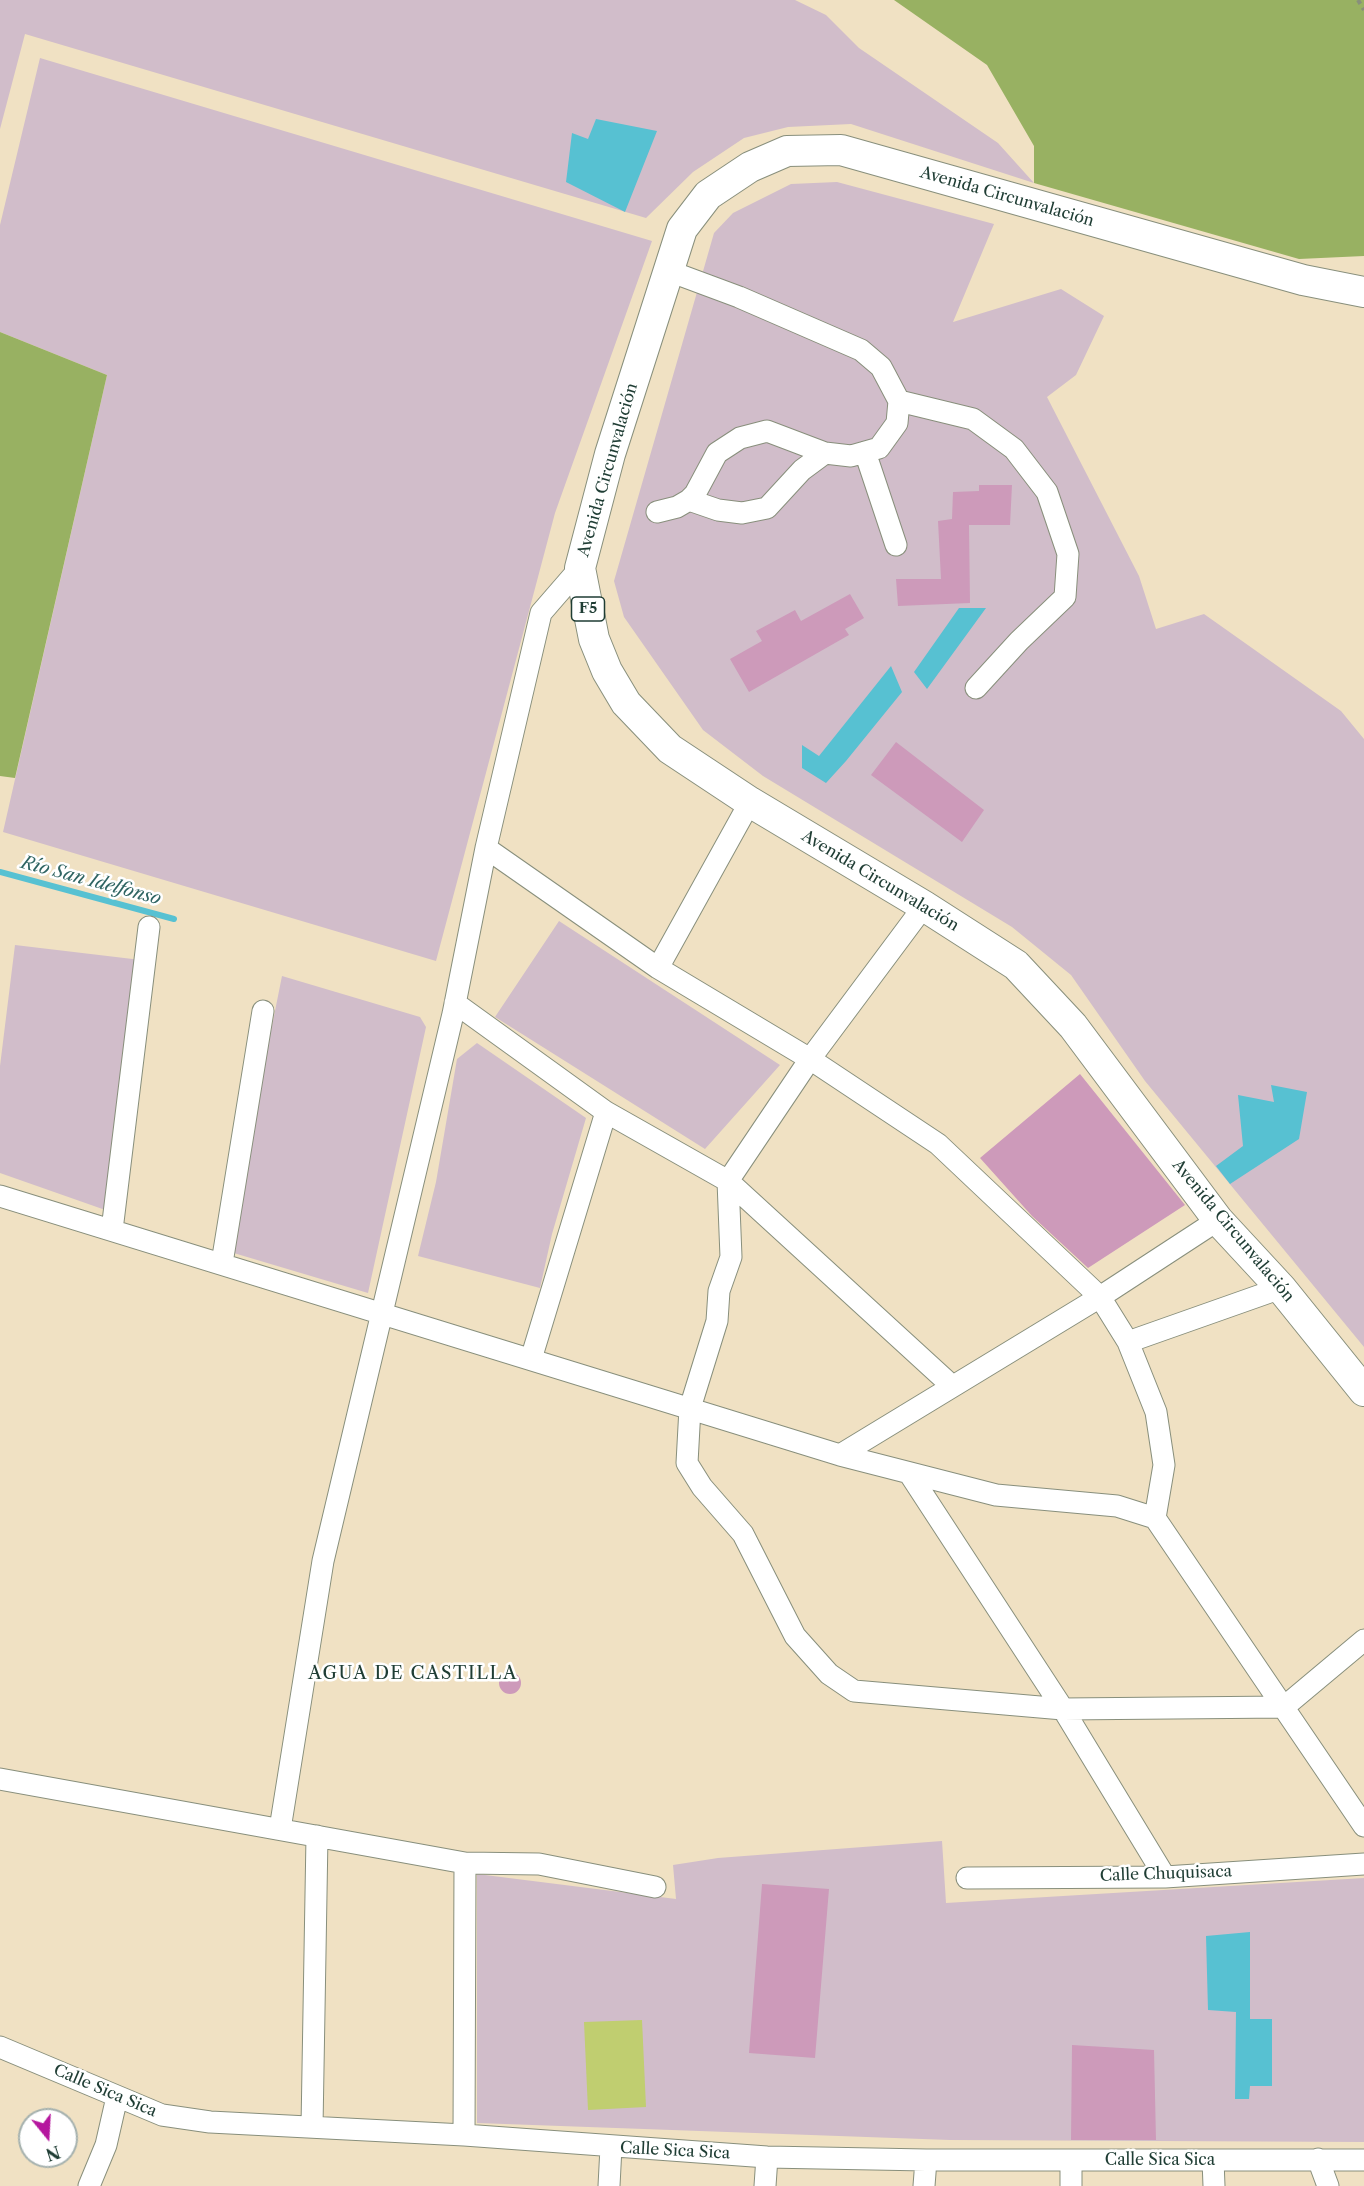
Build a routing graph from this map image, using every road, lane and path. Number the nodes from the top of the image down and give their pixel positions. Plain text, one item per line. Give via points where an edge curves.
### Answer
1 (1358, 0) edge
2 (1364, 10) edge
3 (669, 271) junction
4 (1364, 292) edge
5 (899, 400) junction
6 (865, 452) junction
7 (825, 453) junction
8 (689, 500) junction
9 (657, 512) dead end
10 (896, 545) dead end
11 (580, 568) junction
12 (976, 688) dead end
13 (750, 802) junction
14 (486, 848) junction
15 (924, 906) junction
16 (149, 927) dead end
17 (658, 968) junction
18 (455, 1003) junction
19 (263, 1011) dead end
20 (810, 1059) junction
21 (606, 1112) junction
22 (728, 1182) junction
23 (0, 1196) edge
24 (1218, 1220) junction
25 (112, 1230) junction
26 (222, 1263) junction
27 (1281, 1288) junction
28 (1100, 1297) junction
29 (381, 1311) junction
30 (1128, 1342) junction
31 (531, 1359) junction
32 (952, 1386) junction
33 (1364, 1391) edge
34 (690, 1408) junction
35 (840, 1455) junction
36 (909, 1473) junction
37 (1155, 1518) junction
38 (1364, 1640) edge
39 (1284, 1707) junction
40 (1063, 1709) junction
41 (0, 1779) edge
42 (1364, 1826) edge
43 (280, 1829) junction
44 (317, 1836) junction
45 (465, 1863) junction
46 (1364, 1864) edge
47 (1165, 1876) junction
48 (967, 1878) dead end
49 (655, 1887) dead end
50 (0, 2047) edge
51 (117, 2097) junction
52 (312, 2127) junction
53 (464, 2135) junction
54 (611, 2147) junction
55 (767, 2157) junction
56 (1318, 2159) junction
57 (927, 2160) junction
58 (1071, 2160) junction
59 (1213, 2160) junction
60 (1364, 2160) edge
61 (88, 2186) edge
62 (609, 2186) edge
63 (765, 2186) edge
64 (924, 2186) edge
65 (1071, 2186) edge
66 (1214, 2186) edge
67 (1328, 2186) edge

1 - 2 path
3 - 4 highway, Avenida Circunvalación / F5 via 682,229 708,195 750,167 787,151 841,150 1304,280
3 - 5 street via 861,350 881,367
3 - 11 highway, Avenida Circunvalación / F5 via 610,454
5 - 6 street via 897,423 879,448
5 - 12 street via 973,419 1014,449 1047,492 1068,554 1065,597
6 - 7 street via 851,456
6 - 10 street
7 - 8 street via 802,470 767,508 742,513
7 - 8 street via 767,431 740,438 717,453
8 - 9 street
11 - 13 highway, Avenida Circunvalación / F5 via 594,639 626,703 670,749
11 - 14 street via 541,613
13 - 15 highway, Avenida Circunvalación / F5
13 - 17 street
14 - 17 street
14 - 18 street
15 - 20 street
15 - 24 highway, Avenida Circunvalación / F5 via 1016,965 1073,1026
16 - 25 street
17 - 20 street
18 - 21 street
18 - 29 street
19 - 26 street
20 - 22 street
20 - 28 street via 938,1144
21 - 22 street
21 - 31 street
22 - 32 street
22 - 34 street via 731,1257 720,1291 717,1321
23 - 25 street
24 - 27 highway, Avenida Circunvalación / F5
24 - 28 street
25 - 26 street
26 - 29 street
27 - 30 street
27 - 33 highway, Avenida Circunvalación / F5
28 - 30 street
28 - 32 street
29 - 31 street
29 - 43 street via 323,1561
30 - 37 street via 1156,1412 1164,1465
31 - 34 street
32 - 35 street
34 - 35 street
34 - 40 street via 687,1463 743,1534 795,1636 829,1674 854,1691
35 - 36 street
36 - 37 street via 996,1495 1117,1506
36 - 40 street
37 - 39 street
38 - 39 street
39 - 40 street
39 - 42 street
40 - 47 street
41 - 43 street
43 - 44 street
44 - 45 street
44 - 52 street
45 - 49 street via 539,1864
45 - 53 street
46 - 47 street, Calle Chuquisaca
47 - 48 street, Calle Chuquisaca
50 - 51 street, Calle Sica Sica
51 - 52 street, Calle Sica Sica via 162,2115 210,2122
51 - 61 street via 106,2145
52 - 53 street, Calle Sica Sica
53 - 54 street, Calle Sica Sica
54 - 55 street, Calle Sica Sica
54 - 62 street
55 - 57 street, Calle Sica Sica
55 - 63 street
56 - 59 street, Calle Sica Sica
56 - 60 street, Calle Sica Sica
56 - 67 street
57 - 58 street, Calle Sica Sica
57 - 64 street
58 - 59 street, Calle Sica Sica
58 - 65 street
59 - 66 street

